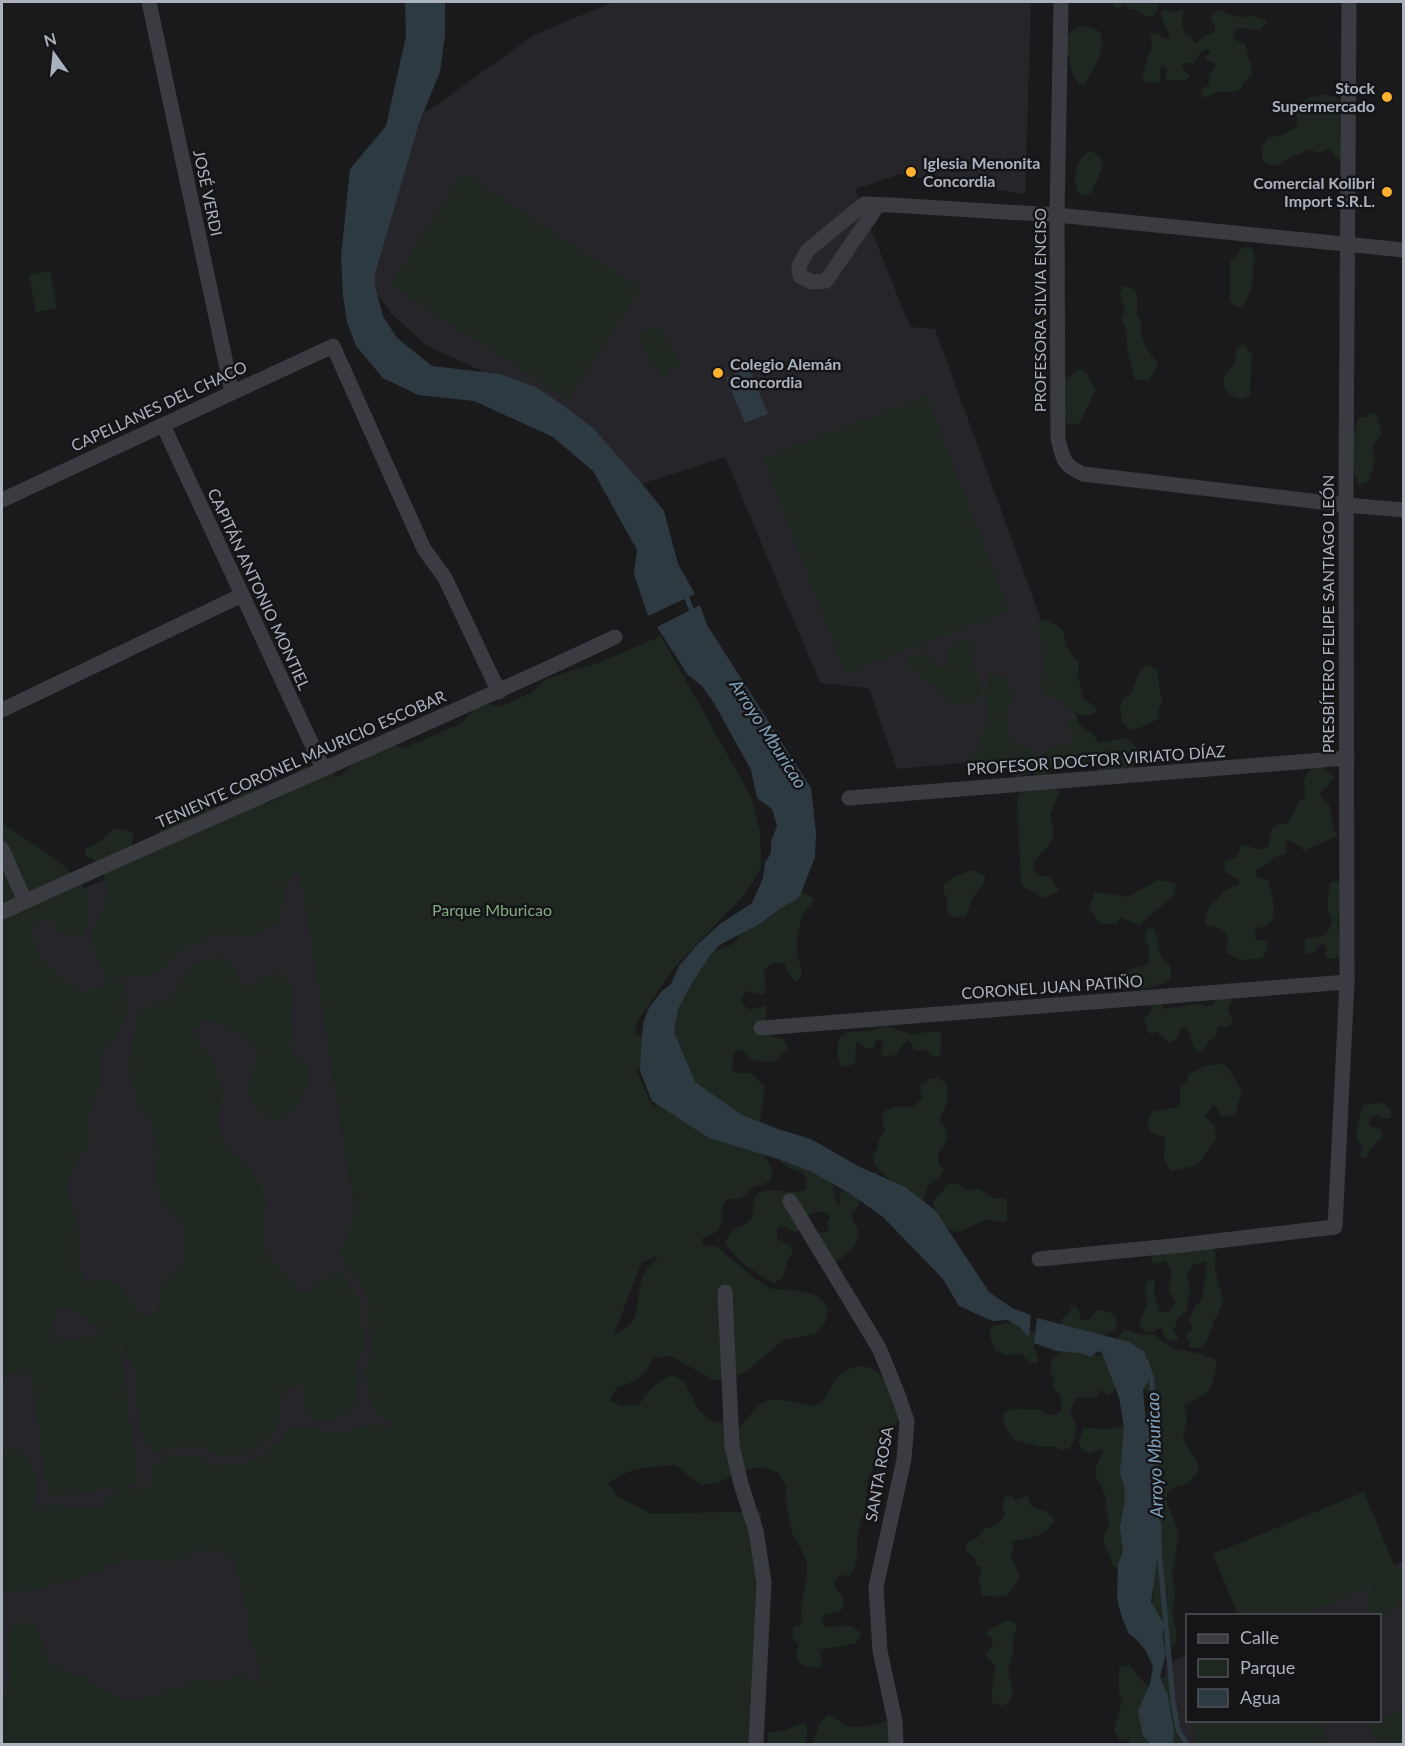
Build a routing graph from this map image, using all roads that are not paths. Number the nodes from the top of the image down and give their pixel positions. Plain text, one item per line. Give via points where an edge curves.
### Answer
1 (149, 2) edge
2 (1061, 2) edge
3 (1349, 2) edge
4 (878, 205) junction
5 (1057, 215) junction
6 (1346, 245) junction
7 (1404, 250) edge
8 (232, 392) junction
9 (163, 425) junction
10 (2, 500) edge
11 (1346, 505) junction
12 (1404, 510) edge
13 (242, 595) junction
14 (615, 637) dead end
15 (499, 692) junction
16 (2, 710) edge
17 (1347, 758) junction
18 (323, 768) junction
19 (849, 798) dead end
20 (2, 849) edge
21 (25, 902) junction
22 (2, 912) edge
23 (1347, 982) junction
24 (761, 1028) dead end
25 (790, 1201) dead end
26 (1039, 1259) dead end
27 (725, 1292) dead end
28 (756, 1744) edge
29 (896, 1744) edge

1 - 8 street, JOSÉ VERDI
2 - 5 street, PROFESORA SILVIA ENCISO
3 - 6 street, PRESBÍTERO FELIPE SANTIAGO LEÓN
4 - 4 street via 864,204 808,250 799,266 800,276 813,282 826,281
4 - 5 street
5 - 6 street
5 - 11 street, PROFESORA SILVIA ENCISO via 1058,439 1070,468 1083,474
6 - 7 street
6 - 11 street, PRESBÍTERO FELIPE SANTIAGO LEÓN
8 - 9 street, CAPELLANES DEL CHACO
8 - 15 street, CAPELLANES DEL CHACO via 333,345 424,549 445,578
9 - 10 street, CAPELLANES DEL CHACO
9 - 13 street, CAPITÁN ANTONIO MONTIEL
11 - 12 street
11 - 17 street, PRESBÍTERO FELIPE SANTIAGO LEÓN
13 - 16 street
13 - 18 street, CAPITÁN ANTONIO MONTIEL
14 - 15 street, TENIENTE CORONEL MAURICIO ESCOBAR
15 - 18 street, TENIENTE CORONEL MAURICIO ESCOBAR
17 - 19 street, PROFESOR DOCTOR VIRIATO DÍAZ
17 - 23 street, PRESBÍTERO FELIPE SANTIAGO LEÓN
18 - 21 street, TENIENTE CORONEL MAURICIO ESCOBAR
20 - 21 street
21 - 22 street, TENIENTE CORONEL MAURICIO ESCOBAR
23 - 24 street, CORONEL JUAN PATIÑO
23 - 26 street, PRESBÍTERO FELIPE SANTIAGO LEÓN via 1335,1227
25 - 29 street, SANTA ROSA via 879,1348 907,1421 904,1459 876,1587 880,1651
27 - 28 street via 732,1446 756,1531 764,1582

